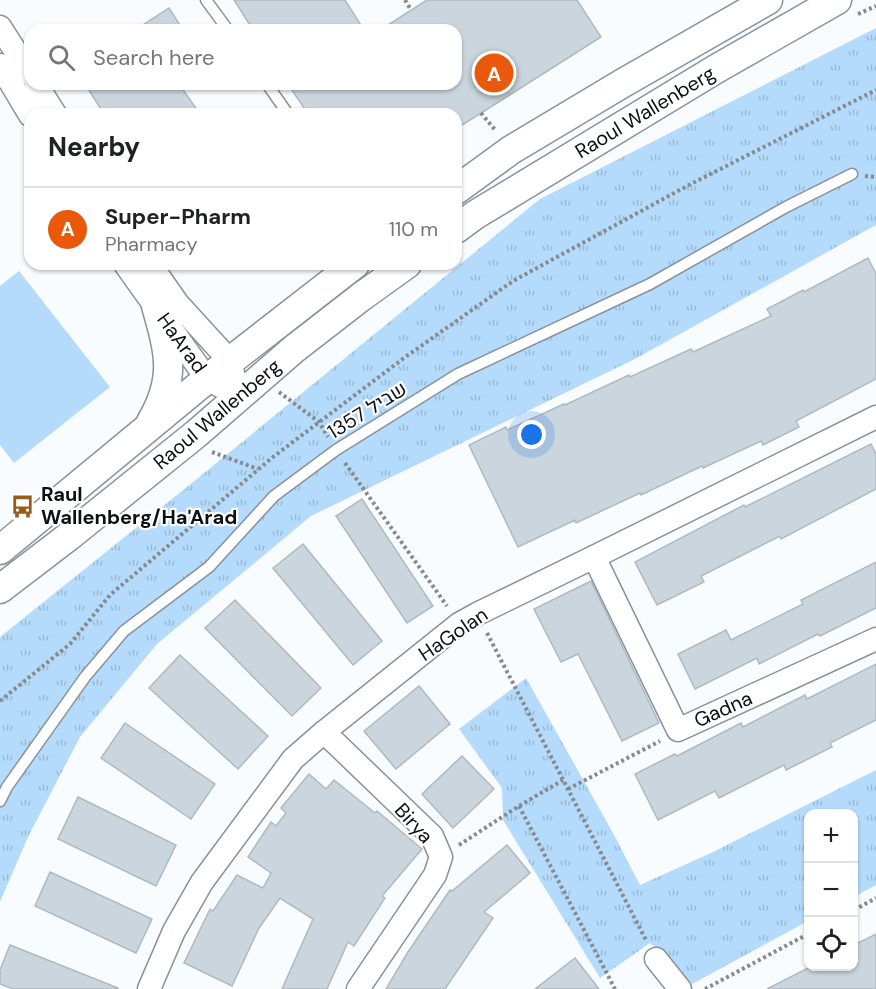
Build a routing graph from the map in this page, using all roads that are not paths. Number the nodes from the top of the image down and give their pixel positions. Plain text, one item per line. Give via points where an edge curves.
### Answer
1 (206, 0) edge
2 (768, 0) edge
3 (837, 0) edge
4 (224, 24) edge
5 (0, 27) edge
6 (0, 65) edge
7 (24, 65) edge
8 (40, 90) edge
9 (271, 90) edge
10 (26, 108) edge
11 (51, 108) edge
12 (284, 108) edge
13 (852, 174) dead end
14 (462, 186) edge
15 (462, 225) edge
16 (129, 270) edge
17 (154, 270) edge
18 (347, 270) edge
19 (399, 270) edge
20 (156, 306) junction
21 (230, 361) junction
22 (207, 379) junction
23 (239, 396) junction
24 (876, 417) edge
25 (149, 427) junction
26 (0, 550) edge
27 (594, 557) junction
28 (0, 590) edge
29 (876, 639) edge
30 (324, 732) junction
31 (0, 801) edge
32 (656, 959) road end
33 (149, 989) edge
34 (358, 989) edge
35 (680, 989) edge

1 - 4 lane
2 - 14 street, Raoul Wallenberg via 511,150
3 - 15 street, Raoul Wallenberg
5 - 7 street
6 - 10 street
8 - 11 street
9 - 12 lane
13 - 31 lane, שביל 1357 via 650,284 458,374 336,450 274,496 209,567 124,631 78,687
16 - 20 street, HaArad
17 - 21 street, HaArad via 178,304
18 - 21 street, Raoul Wallenberg
19 - 23 street, Raoul Wallenberg via 319,329
20 - 22 street, HaArad
20 - 25 street via 169,369 159,409
21 - 22 street, Raoul Wallenberg
21 - 23 street, HaArad
22 - 23 street, HaArad
22 - 25 street, Raoul Wallenberg
23 - 28 street, Raoul Wallenberg
24 - 27 street, HaGolan
25 - 26 street, Raoul Wallenberg
27 - 29 street, Gadna via 678,730
27 - 30 street, HaGolan via 468,619
30 - 33 street, HaGolan via 293,759 202,882 174,931
30 - 34 street, Birya via 432,836 441,857 435,875
32 - 35 street

